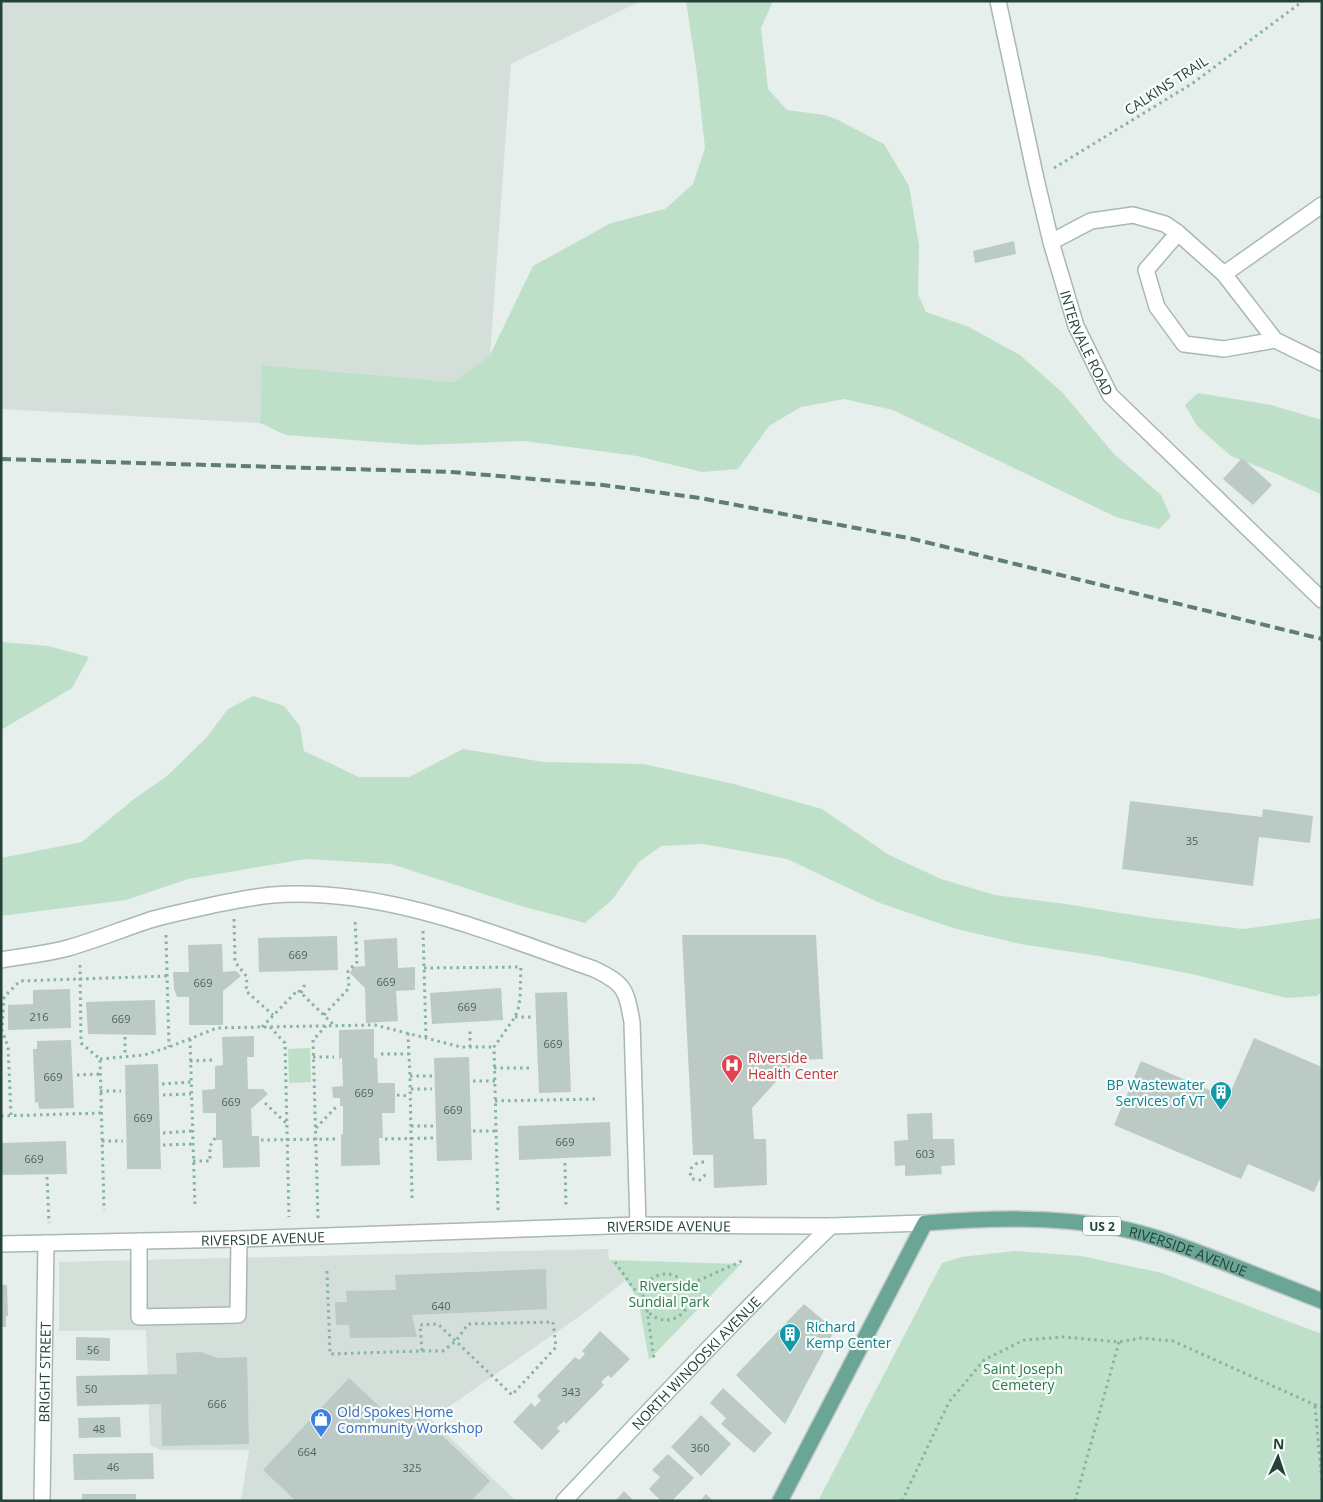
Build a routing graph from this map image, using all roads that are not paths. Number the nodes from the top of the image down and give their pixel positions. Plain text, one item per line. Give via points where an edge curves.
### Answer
1 (998, 1) edge
2 (1322, 205) edge
3 (1178, 233) junction
4 (1052, 242) junction
5 (1224, 274) junction
6 (1275, 340) junction
7 (1322, 363) edge
8 (1322, 600) edge
9 (1, 960) edge
10 (925, 1223) junction
11 (638, 1225) junction
12 (831, 1226) junction
13 (239, 1239) junction
14 (139, 1241) junction
15 (48, 1243) junction
16 (1, 1244) edge
17 (1322, 1301) edge
18 (42, 1501) edge
19 (564, 1501) edge
20 (780, 1501) edge

1 - 4 street, INTERVALE ROAD
2 - 5 street
3 - 4 street via 1165,224 1133,215 1091,221
3 - 5 street
3 - 6 street via 1146,270 1157,308 1184,344 1224,349
4 - 8 street, INTERVALE ROAD via 1076,326 1110,395
5 - 6 street
6 - 7 street
9 - 11 street via 51,952 166,915 233,901 272,895 313,895 354,898 446,918 594,969 620,985 628,999 632,1022
10 - 12 street, RIVERSIDE AVENUE
10 - 17 main road, RIVERSIDE AVENUE / US 2 via 1037,1218 1119,1228 1199,1252
10 - 20 main road
11 - 12 street, RIVERSIDE AVENUE
11 - 13 street, RIVERSIDE AVENUE
12 - 19 street, NORTH WINOOSKI AVENUE
13 - 14 street, RIVERSIDE AVENUE
13 - 14 street via 238,1315 139,1317
14 - 15 street, RIVERSIDE AVENUE
15 - 16 street, RIVERSIDE AVENUE
15 - 18 street, BRIGHT STREET

